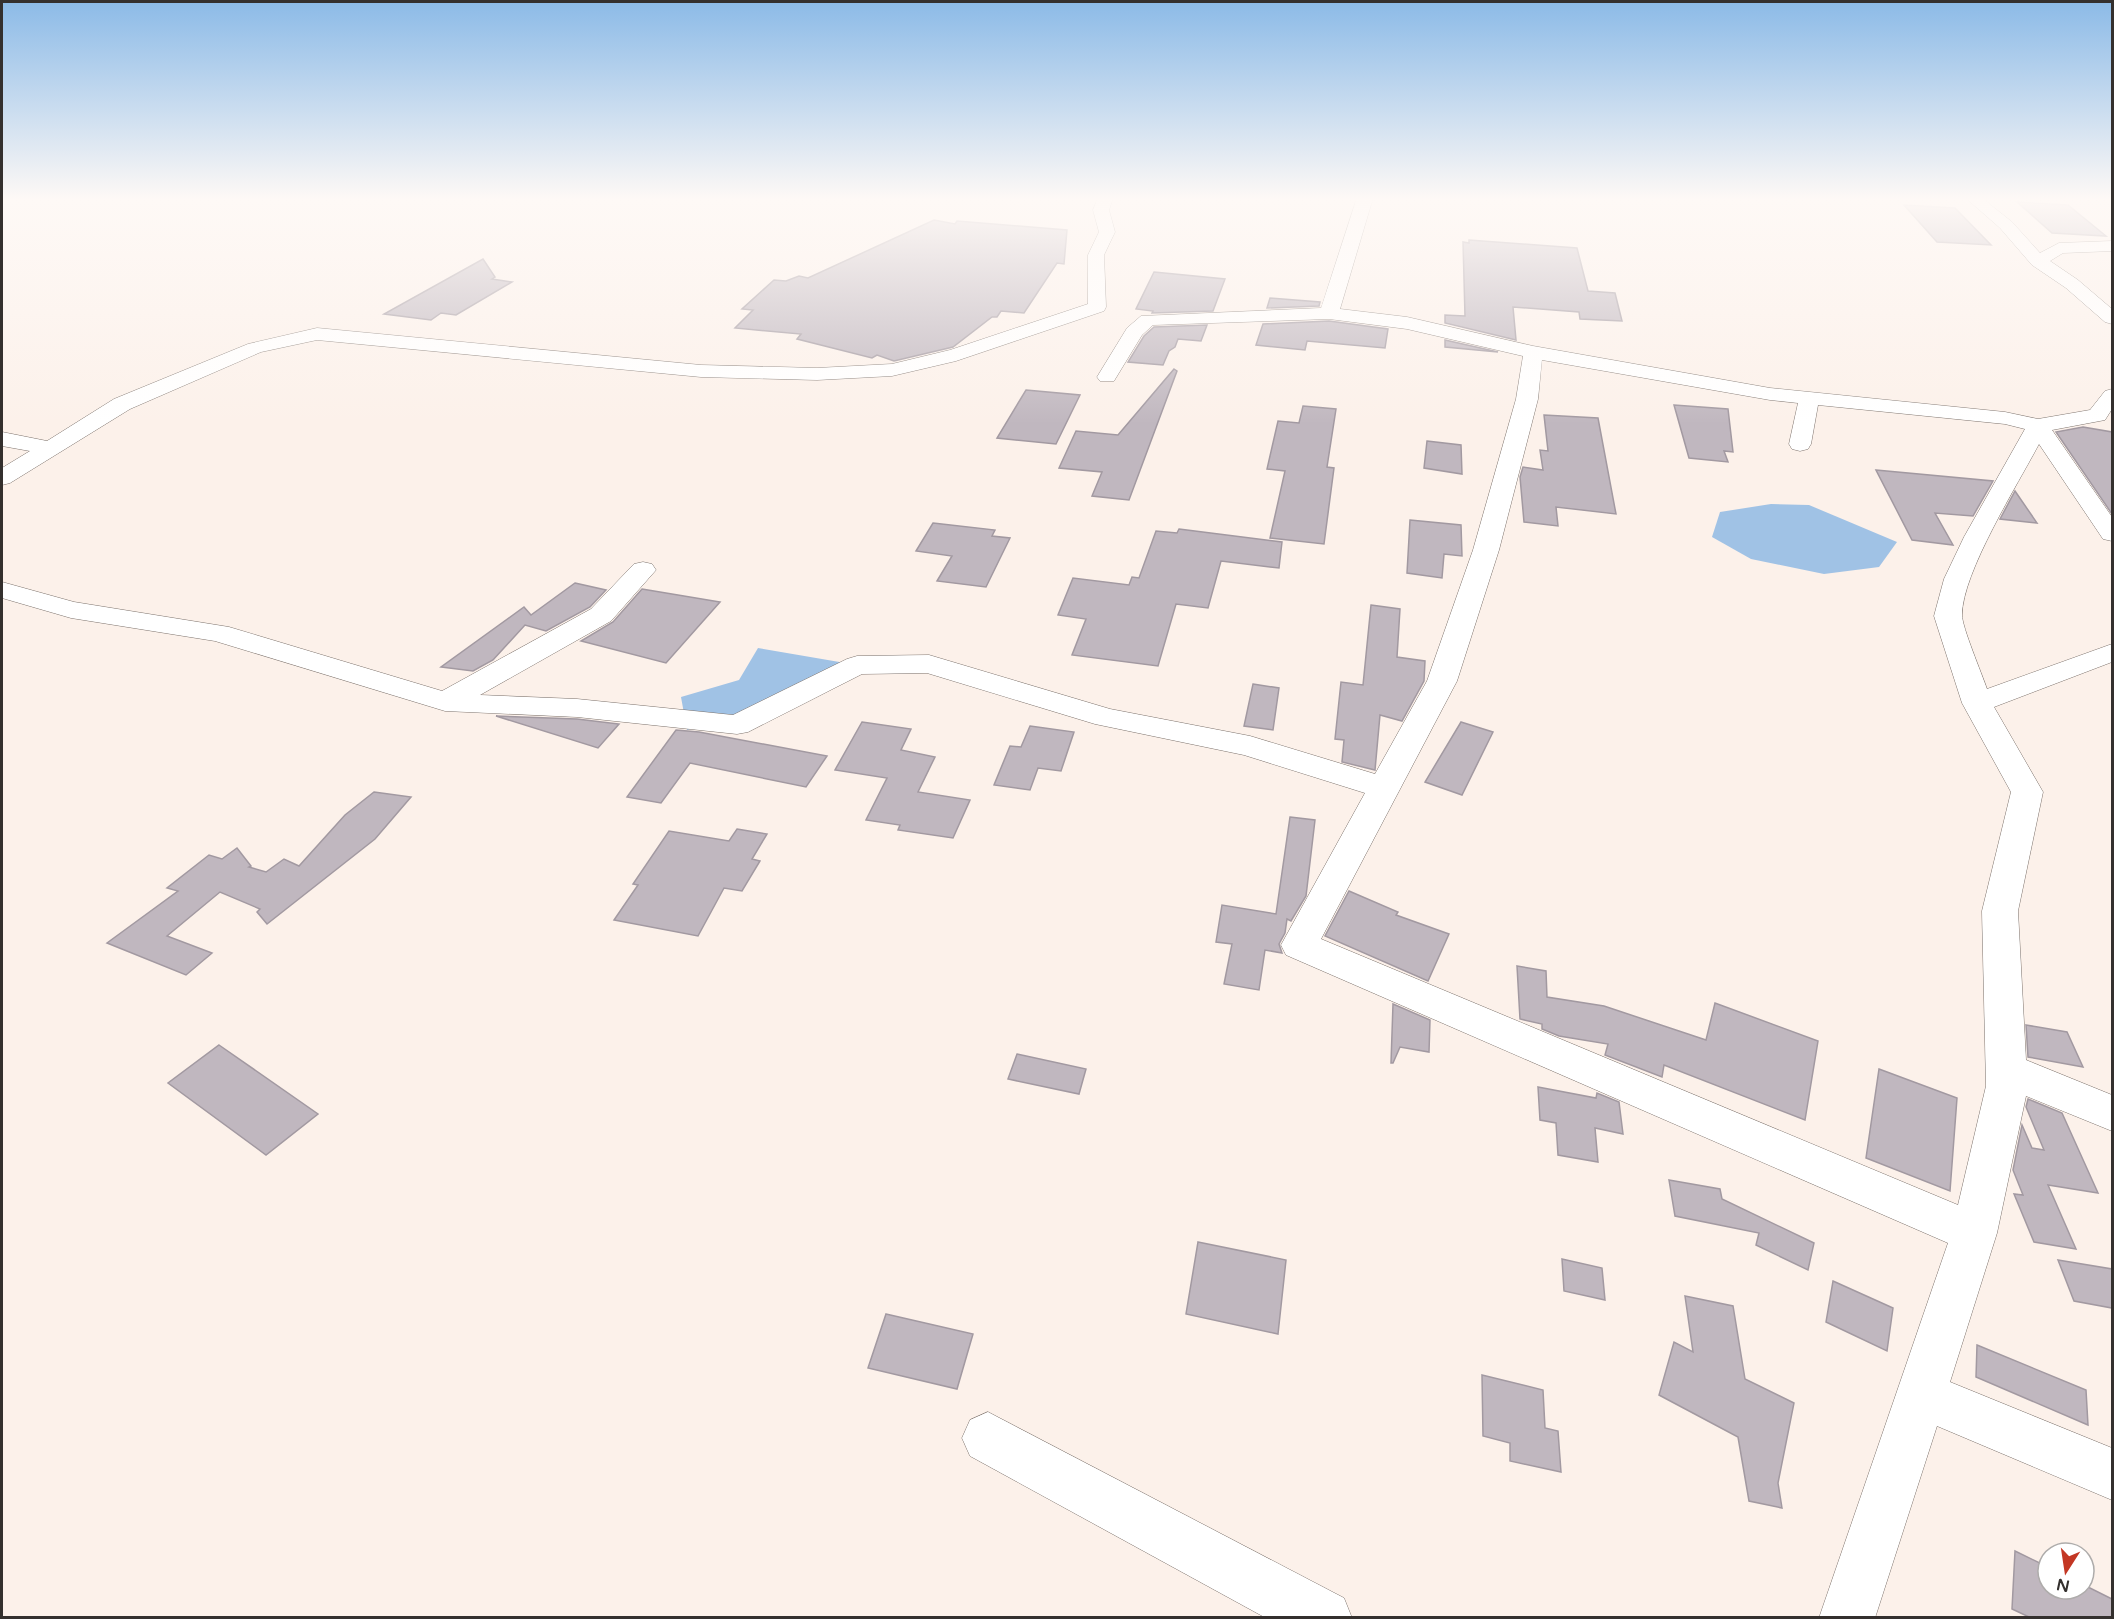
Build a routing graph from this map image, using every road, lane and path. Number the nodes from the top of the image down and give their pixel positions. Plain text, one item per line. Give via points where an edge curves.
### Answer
1 (1096, 274) edge
2 (1341, 274) edge
3 (2057, 274) edge
4 (1097, 307) junction
5 (1329, 313) junction
6 (1131, 316) junction
7 (2112, 318) edge
8 (1533, 352) junction
9 (1107, 377) dead end
10 (2112, 395) edge
11 (1809, 399) junction
12 (2038, 426) junction
13 (2, 440) edge
14 (1800, 444) dead end
15 (49, 448) junction
16 (2, 478) edge
17 (2112, 534) edge
18 (643, 570) dead end
19 (2, 590) edge
20 (2112, 652) edge
21 (445, 702) junction
22 (1977, 703) junction
23 (1384, 788) junction
24 (2007, 1070) junction
25 (2112, 1113) edge
26 (1974, 1233) junction
27 (1922, 1395) junction
28 (988, 1438) dead end
29 (2112, 1474) edge
30 (1324, 1617) edge
31 (1846, 1617) edge

1 - 4 street
2 - 5 street
3 - 7 street
4 - 6 street
4 - 15 street via 956,355 892,370 817,374 701,371 316,334 255,348 132,399
5 - 6 street
5 - 8 street via 1407,323
6 - 9 street via 1134,332
8 - 11 street
8 - 23 street via 1527,399 1486,550 1446,670
10 - 12 street via 2097,415
11 - 12 street via 2005,418
11 - 14 street
12 - 17 street
12 - 22 street via 1957,579 1948,616
13 - 15 street
15 - 16 street
18 - 21 street via 601,615
19 - 21 street via 71,610 219,633
20 - 22 street
21 - 23 street via 577,708 737,725 857,665 929,664 1106,717 1250,746
22 - 24 street via 2027,792 2000,911
23 - 26 street via 1299,945
24 - 25 street
24 - 26 street via 2007,1086
26 - 27 street
27 - 29 street
27 - 31 street
28 - 30 street

